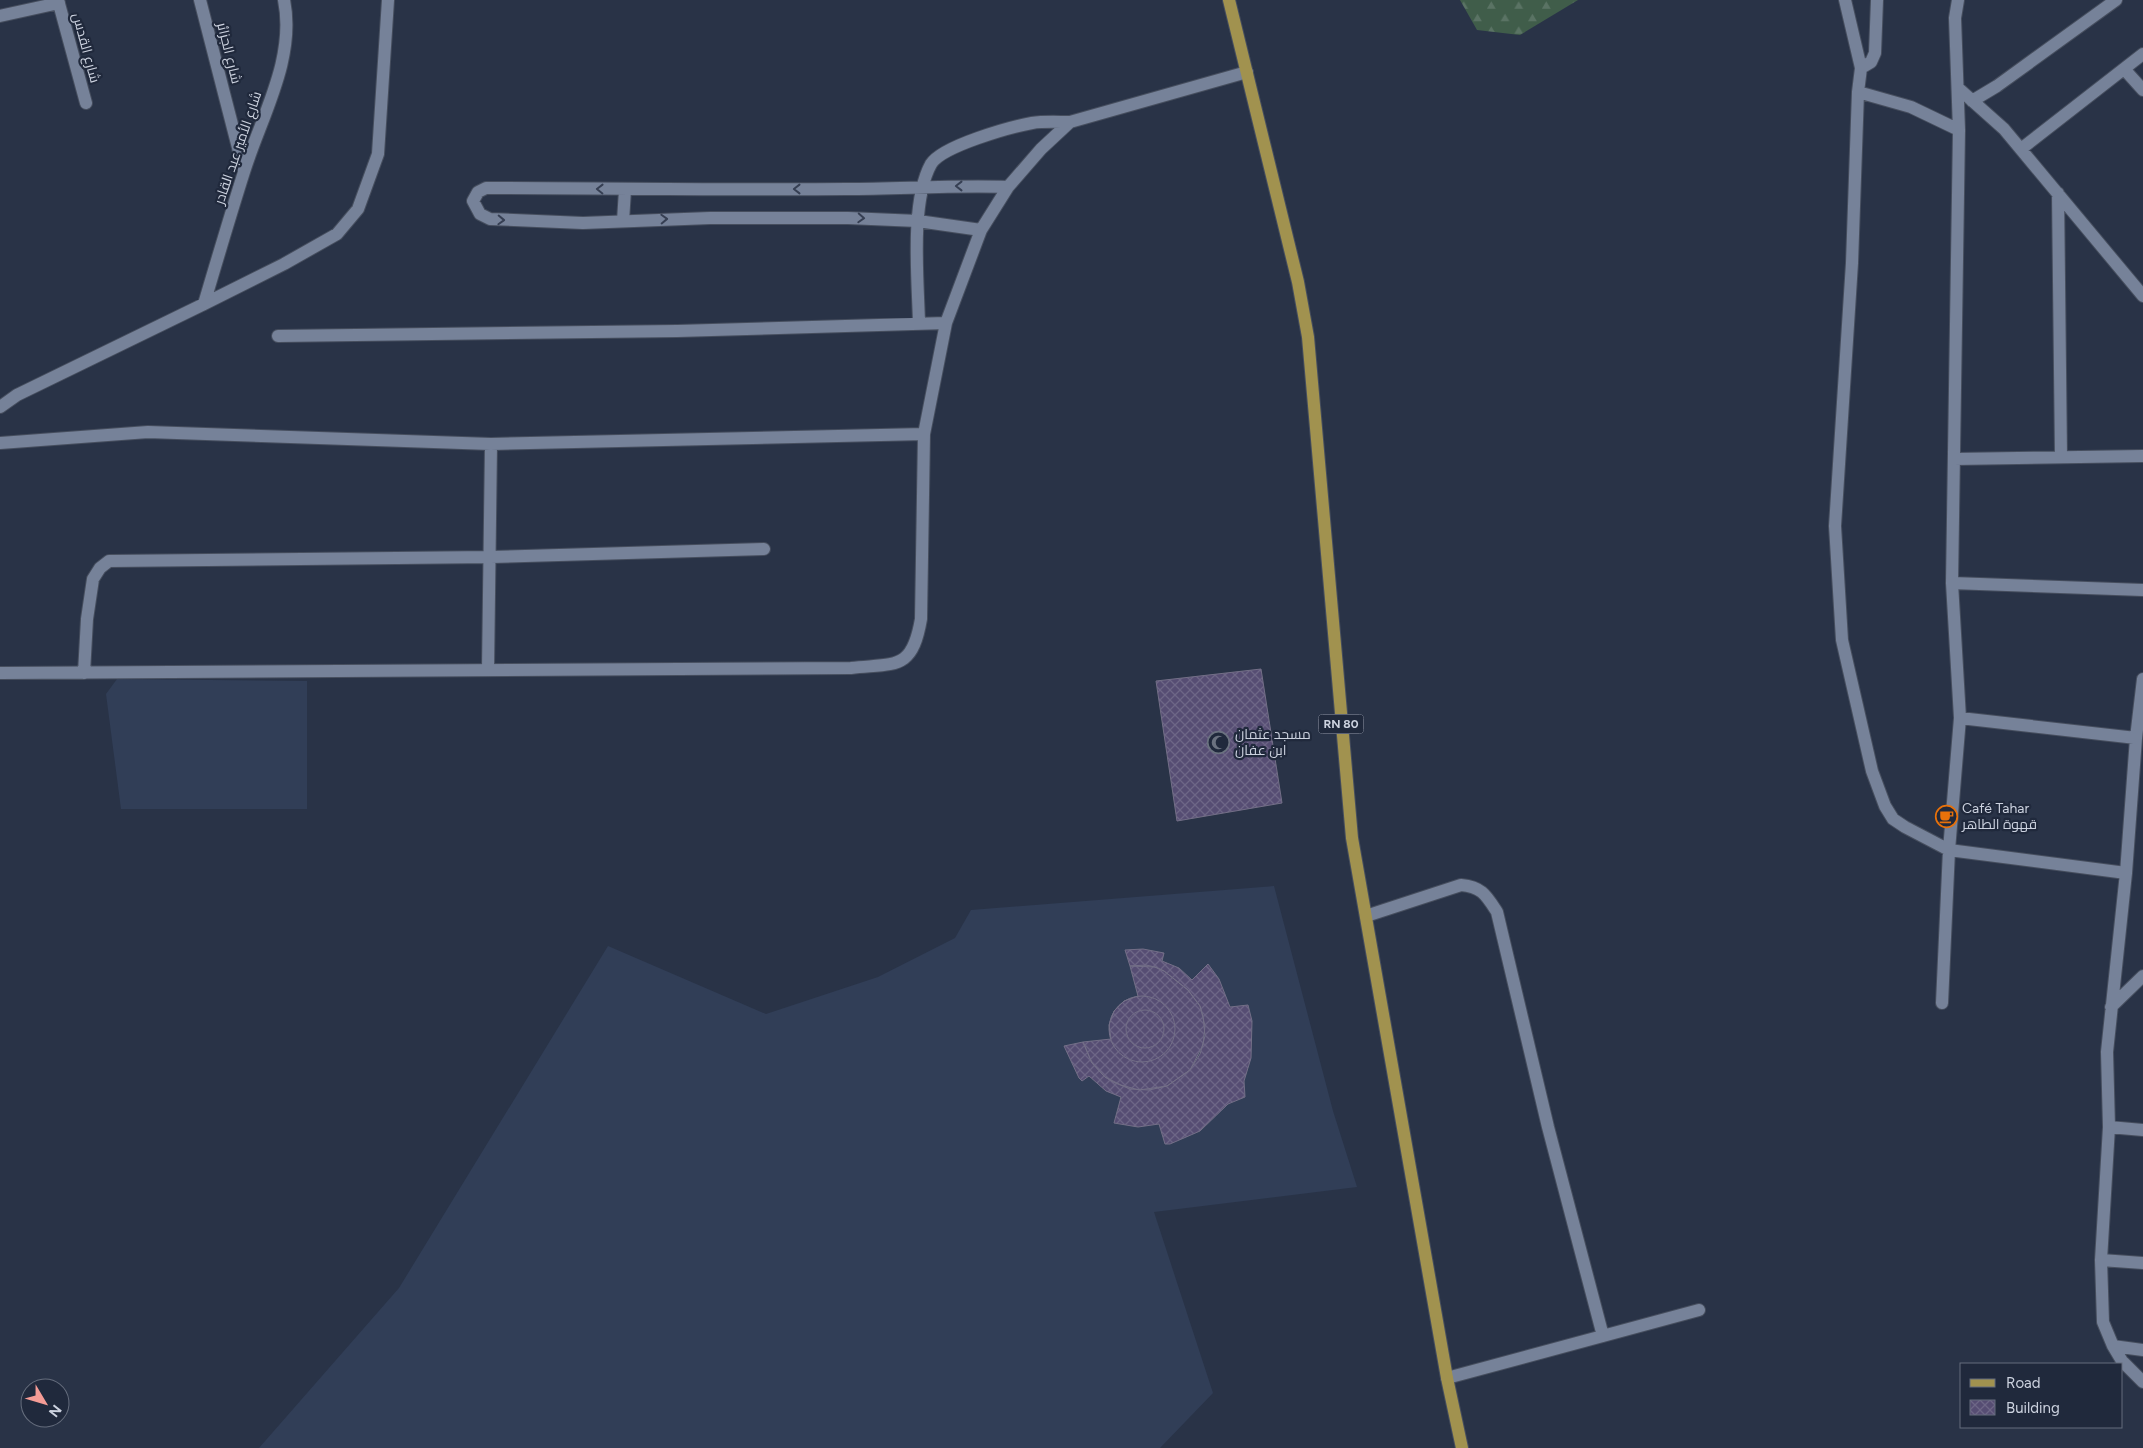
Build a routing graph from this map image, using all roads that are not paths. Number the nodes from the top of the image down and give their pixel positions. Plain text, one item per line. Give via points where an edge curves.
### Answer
1 (200, 0) edge
2 (284, 0) edge
3 (388, 0) edge
4 (1229, 0) edge
5 (1846, 0) edge
6 (1877, 0) edge
7 (1958, 0) edge
8 (2116, 0) edge
9 (59, 2) edge
10 (0, 16) edge
11 (2143, 54) edge
12 (1861, 68) junction
13 (2125, 70) junction
14 (1247, 72) junction
15 (1958, 88) junction
16 (2143, 90) edge
17 (1858, 92) junction
18 (1972, 101) junction
19 (86, 103) dead end
20 (1070, 122) junction
21 (1960, 130) junction
22 (2021, 149) junction
23 (244, 171) junction
24 (923, 187) junction
25 (1008, 187) junction
26 (625, 190) junction
27 (2058, 193) junction
28 (623, 221) junction
29 (918, 221) junction
30 (981, 230) junction
31 (2143, 296) edge
32 (204, 304) junction
33 (919, 323) junction
34 (946, 323) junction
35 (278, 336) dead end
36 (0, 407) edge
37 (924, 434) junction
38 (0, 443) edge
39 (491, 444) junction
40 (2143, 456) edge
41 (2061, 457) junction
42 (1954, 459) junction
43 (764, 549) dead end
44 (491, 557) junction
45 (1952, 584) junction
46 (2143, 590) edge
47 (488, 670) junction
48 (0, 673) edge
49 (84, 673) junction
50 (2143, 679) edge
51 (1960, 718) junction
52 (2136, 738) junction
53 (1949, 850) junction
54 (2126, 873) junction
55 (1366, 916) junction
56 (2143, 976) edge
57 (1942, 1003) dead end
58 (2111, 1007) junction
59 (2109, 1128) junction
60 (2143, 1130) edge
61 (2101, 1260) junction
62 (2143, 1263) edge
63 (1700, 1310) dead end
64 (1603, 1336) junction
65 (2113, 1346) junction
66 (2143, 1350) edge
67 (1447, 1378) junction
68 (2143, 1382) edge
69 (1462, 1448) edge

1 - 23 street, شارع الجزائر
2 - 23 street, شارع الأمير عبد القادر via 286,40 282,64
3 - 32 street via 378,154 358,209 337,234
4 - 14 main road, RN 80
5 - 12 street
6 - 12 street via 1875,53 1871,62
7 - 15 street via 1955,18
8 - 18 street
9 - 10 street
9 - 19 street, شارع القدس
11 - 13 street
12 - 17 street
13 - 16 street
13 - 22 street
14 - 20 street
14 - 55 main road, RN 80 via 1298,282 1308,337 1352,838
15 - 18 street
15 - 21 street
17 - 21 street via 1911,107
17 - 53 street via 1852,263 1835,526 1842,640 1872,771 1885,806 1905,827
18 - 22 street via 1994,119
20 - 24 street via 1034,122 945,151 932,163
20 - 25 street
21 - 42 street
22 - 27 street
23 - 32 street, شارع الأمير عبد القادر
25 -> 24 street
24 -> 26 street
24 - 29 street
25 - 30 street
26 - 28 street
26 -> 28 street via 486,188 473,200 480,214 490,220
27 - 31 street
27 - 41 street
28 -> 29 street via 710,218
29 - 30 street
29 - 33 street
30 - 34 street
32 - 36 street via 17,395
33 - 34 street
33 - 35 street via 677,331
34 - 37 street
37 - 39 street
37 - 47 street via 921,619 918,638 911,652 899,663 851,668
38 - 39 street via 148,432
39 - 44 street
40 - 41 street
41 - 42 street
42 - 45 street
43 - 44 street
44 - 47 street
44 - 49 street via 109,561 93,579
45 - 46 street
45 - 51 street
47 - 49 street
48 - 49 street
50 - 52 street
51 - 52 street
51 - 53 street
52 - 54 street
53 - 54 street
53 - 57 street
54 - 58 street
55 - 64 street via 1461,885 1474,886 1487,896 1497,912 1548,1127
55 - 67 main road, RN 80
56 - 58 street
58 - 59 street via 2107,1052
59 - 60 street
59 - 61 street
61 - 62 street
61 - 65 street via 2103,1322
63 - 64 street
64 - 67 street
65 - 66 street
65 - 68 street via 2122,1361
67 - 69 main road, RN 80

